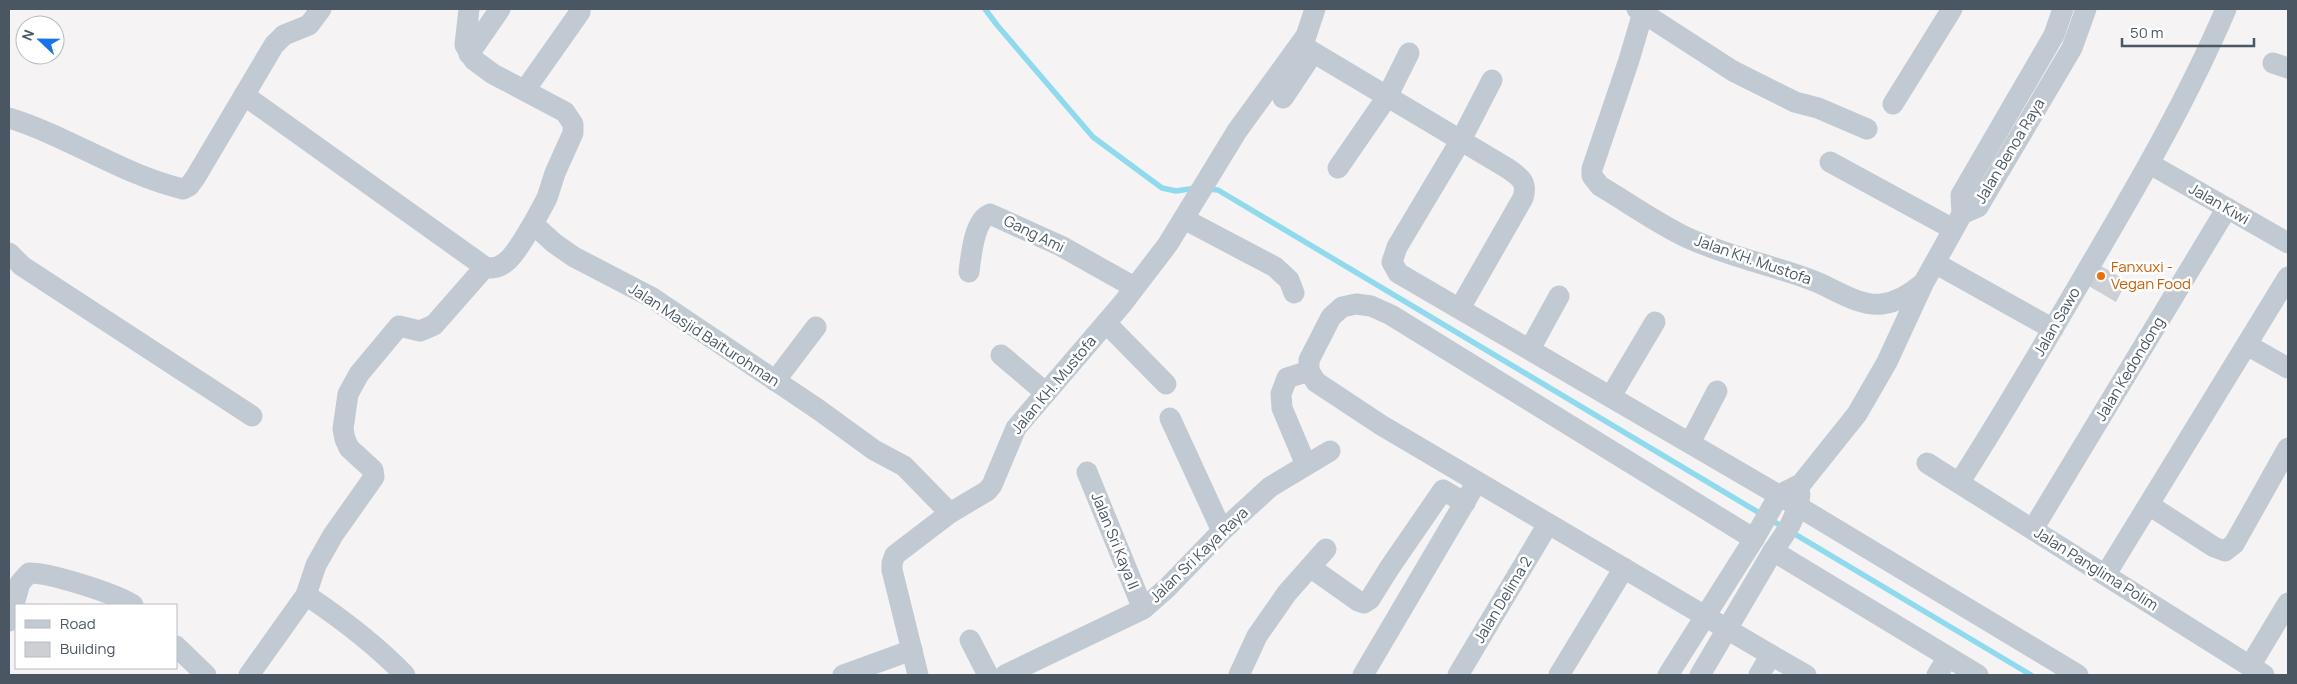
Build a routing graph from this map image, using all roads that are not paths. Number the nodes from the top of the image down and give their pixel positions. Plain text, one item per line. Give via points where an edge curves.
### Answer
1 (321, 9) edge
2 (469, 9) edge
3 (500, 9) edge
4 (1315, 9) edge
5 (1952, 9) edge
6 (2063, 9) edge
7 (2086, 9) edge
8 (2226, 9) edge
9 (1641, 10) edge
10 (580, 12) dead end
11 (1307, 49) junction
12 (1409, 53) dead end
13 (469, 54) junction
14 (1492, 80) dead end
15 (525, 90) junction
16 (244, 95) junction
17 (1387, 97) junction
18 (1283, 98) dead end
19 (1893, 104) dead end
20 (9, 118) edge
21 (1867, 129) dead end
22 (1461, 140) junction
23 (1830, 162) dead end
24 (2150, 164) junction
25 (1338, 168) dead end
26 (2227, 208) junction
27 (1184, 218) junction
28 (1957, 221) junction
29 (534, 224) junction
30 (2288, 243) edge
31 (13, 261) edge
32 (1935, 263) junction
33 (485, 267) junction
34 (969, 272) dead end
35 (2288, 277) edge
36 (1923, 284) junction
37 (1134, 287) junction
38 (1294, 293) dead end
39 (1559, 296) dead end
40 (1460, 308) junction
41 (1655, 322) dead end
42 (1106, 323) junction
43 (816, 327) dead end
44 (2053, 329) junction
45 (2247, 345) junction
46 (1530, 349) junction
47 (1001, 355) dead end
48 (2288, 368) edge
49 (1309, 371) junction
50 (775, 381) junction
51 (1166, 384) dead end
52 (1717, 390) dead end
53 (1046, 393) junction
54 (1611, 396) junction
55 (252, 416) dead end
56 (1170, 418) dead end
57 (1690, 443) junction
58 (2288, 448) edge
59 (1330, 451) dead end
60 (1927, 463) dead end
61 (1306, 465) junction
62 (1087, 472) dead end
63 (1477, 482) junction
64 (1959, 483) junction
65 (1801, 484) junction
66 (1776, 499) junction
67 (1465, 503) junction
68 (2149, 505) junction
69 (1797, 510) junction
70 (950, 513) junction
71 (1548, 524) junction
72 (2033, 529) junction
73 (1222, 531) junction
74 (1758, 532) junction
75 (1778, 545) junction
76 (1326, 548) dead end
77 (1310, 567) junction
78 (1624, 568) junction
79 (1733, 573) junction
80 (2106, 574) junction
81 (1751, 588) junction
82 (306, 595) junction
83 (2288, 603) edge
84 (131, 604) edge
85 (1143, 609) junction
86 (1705, 617) junction
87 (9, 621) edge
88 (1726, 630) junction
89 (970, 640) dead end
90 (178, 648) edge
91 (912, 650) junction
92 (1771, 655) junction
93 (1962, 669) edge
94 (2257, 671) edge
95 (206, 675) edge
96 (249, 675) edge
97 (404, 675) edge
98 (842, 675) edge
99 (918, 675) edge
100 (988, 675) edge
101 (1005, 675) edge
102 (1239, 675) edge
103 (1363, 675) edge
104 (1458, 675) edge
105 (1559, 675) edge
106 (1668, 675) edge
107 (1700, 675) edge
108 (1760, 675) edge
109 (1806, 675) edge
110 (1937, 675) edge
111 (2078, 675) edge

1 - 16 street via 309,25 279,38
2 - 13 street via 465,35
3 - 13 street
4 - 11 street
5 - 19 street
6 - 28 street, Jalan Benoa Raya via 2054,36 1961,195
7 - 28 street, Jalan Benoa Raya via 2072,48 1978,207
8 - 24 street, Jalan Sawo via 2181,107
9 - 21 street via 1733,70 1795,102
9 - 36 street, Jalan KH. Mustofa via 1592,168 1595,181 1600,186 1688,238 1861,301 1881,305 1902,299
10 - 15 street
11 - 17 street
11 - 18 street
11 - 27 street, Jalan KH. Mustofa via 1270,84
12 - 17 street
13 - 15 street via 488,70
14 - 22 street
15 - 29 street via 565,112 573,124 573,133
16 - 20 street via 195,178 183,189
16 - 33 street
17 - 22 street
17 - 25 street
22 - 40 street via 1521,177 1526,189
22 - 40 street via 1397,247 1392,262 1398,273
23 - 28 street
24 - 26 street, Jalan Kiwi
24 - 44 street, Jalan Sawo
26 - 30 street, Jalan Kiwi
26 - 72 street, Jalan Kedondong
27 - 37 street, Jalan KH. Mustofa
27 - 38 street via 1275,267 1289,280
28 - 32 street
29 - 33 street via 499,268
29 - 50 street, Jalan Masjid Baiturohman via 574,257 651,298
31 - 55 street
32 - 36 street
32 - 44 street
33 - 82 street via 434,325 420,331 399,326 359,374 348,394 343,429 345,439 373,470 374,477 333,535 316,565
34 - 37 street, Gang Ami via 979,225 990,214 1061,246
35 - 45 street
36 - 65 street via 1887,362 1857,414
37 - 42 street, Jalan KH. Mustofa
39 - 46 street
40 - 46 street
41 - 54 street
42 - 51 street
42 - 53 street, Jalan KH. Mustofa
43 - 50 street
44 - 64 street, Jalan Sawo
45 - 48 street
45 - 68 street
46 - 54 street
47 - 53 street
49 - 61 street via 1288,378 1281,394 1282,408
49 - 63 street via 1316,382 1380,425
49 - 74 street via 1309,360 1331,317 1342,307 1356,304 1371,306
50 - 70 street, Jalan Masjid Baiturohman via 874,450 904,466
52 - 57 street
53 - 70 street, Jalan KH. Mustofa via 1016,428 992,485
54 - 57 street
56 - 73 street
57 - 66 street
58 - 68 street via 2234,544 2225,551
59 - 61 street, Jalan Sri Kaya Raya
60 - 64 street, Jalan Panglima Polim
61 - 73 street, Jalan Sri Kaya Raya via 1270,488
62 - 85 street, Jalan Sri Kaya II
63 - 67 street
63 - 71 street
64 - 72 street, Jalan Panglima Polim
65 - 66 street
65 - 69 street
66 - 69 street
66 - 74 street
67 - 77 street via 1443,490 1370,599 1364,603
67 - 103 street
68 - 80 street
69 - 75 street
69 - 111 street
70 - 91 street, Jalan KH. Mustofa via 902,549 892,563
71 - 78 street
71 - 104 street, Jalan Delima 2
72 - 80 street, Jalan Panglima Polim
73 - 85 street, Jalan Sri Kaya Raya
74 - 79 street
75 - 81 street
75 - 93 street
76 - 77 street
77 - 102 street via 1257,636
78 - 86 street
78 - 105 street
79 - 81 street via 1732,584 1743,591
79 - 86 street
80 - 94 street, Jalan Panglima Polim
81 - 88 street
82 - 96 street
82 - 97 street via 342,619
83 - 94 street
84 - 87 street via 116,595 29,572 20,583
85 - 101 street, Jalan Sri Kaya Raya
86 - 88 street
86 - 106 street
88 - 92 street
88 - 107 street
89 - 100 street
90 - 95 street
91 - 98 street
91 - 99 street, Jalan KH. Mustofa
92 - 108 street
92 - 109 street
93 - 110 street

